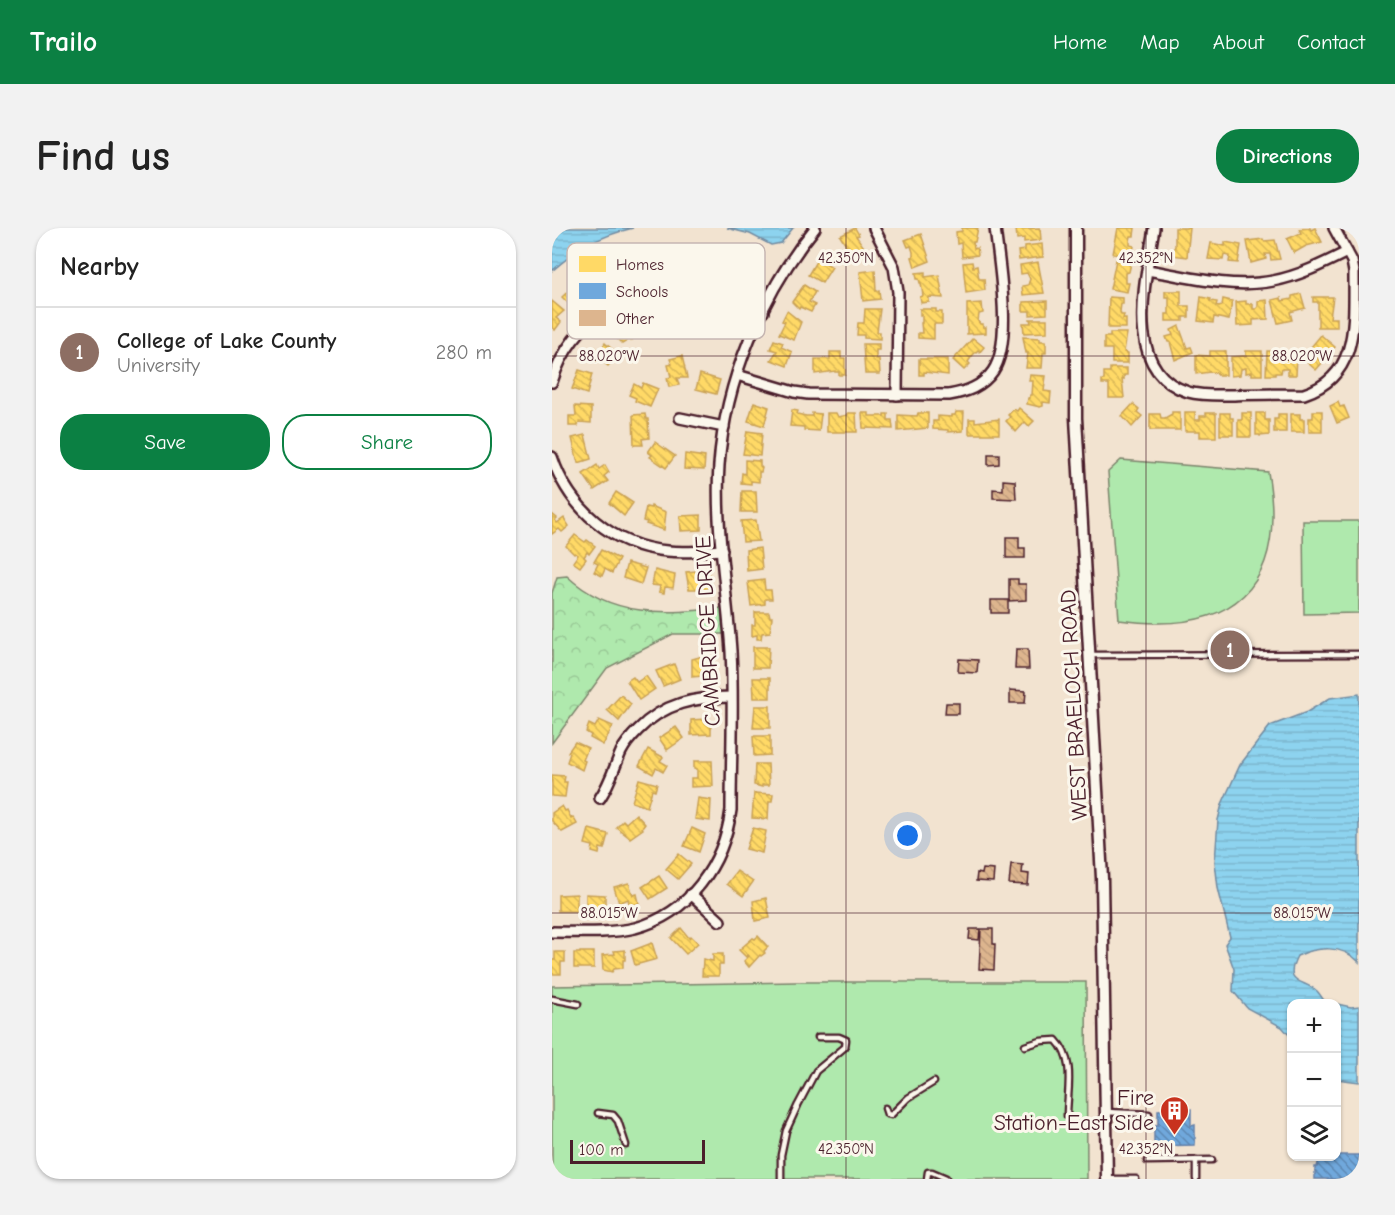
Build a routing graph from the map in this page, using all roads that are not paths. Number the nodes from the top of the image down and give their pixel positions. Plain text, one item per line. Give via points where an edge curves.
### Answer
1 (815, 228) edge
2 (874, 228) edge
3 (995, 228) edge
4 (1076, 228) edge
5 (1154, 228) edge
6 (1334, 228) edge
7 (1347, 252) junction
8 (1148, 270) junction
9 (765, 308) edge
10 (574, 339) edge
11 (752, 339) edge
12 (737, 375) junction
13 (987, 377) junction
14 (552, 382) edge
15 (995, 385) dead end
16 (897, 395) junction
17 (680, 418) dead end
18 (724, 427) junction
19 (552, 457) edge
20 (722, 550) junction
21 (1089, 654) junction
22 (1359, 654) edge
23 (731, 697) junction
24 (600, 798) dead end
25 (691, 894) junction
26 (720, 921) dead end
27 (552, 932) edge
28 (552, 999) edge
29 (578, 1004) dead end
30 (818, 1037) dead end
31 (1025, 1046) dead end
32 (934, 1082) dead end
33 (885, 1108) dead end
34 (1106, 1112) junction
35 (598, 1113) dead end
36 (1149, 1114) dead end
37 (1067, 1116) dead end
38 (626, 1145) dead end
39 (1196, 1160) junction
40 (1212, 1160) dead end
41 (1147, 1161) dead end
42 (946, 1178) edge
43 (781, 1179) edge
44 (927, 1179) edge
45 (1107, 1179) edge
46 (1136, 1179) edge
47 (1196, 1179) edge

1 - 9 street, CAMBRIDGE DRIVE
2 - 16 street via 894,267 898,292
3 - 13 street via 1003,345
4 - 21 street, WEST BRAELOCH ROAD via 1076,411
5 - 8 street
6 - 7 street
7 - 8 street via 1297,275 1272,281 1243,283
7 - 8 street via 1354,272 1354,342 1340,373 1317,390 1304,394 1206,395 1171,385 1150,363 1145,348
10 - 14 street
11 - 12 street, CAMBRIDGE DRIVE
12 - 16 street via 808,394
12 - 18 street, CAMBRIDGE DRIVE
13 - 15 street
13 - 16 street via 968,391 949,395
17 - 18 street
18 - 20 street, CAMBRIDGE DRIVE via 719,466
19 - 20 street via 579,506 612,534 631,543 668,551
20 - 23 street, CAMBRIDGE DRIVE
21 - 22 lane
21 - 34 street, WEST BRAELOCH ROAD via 1102,878
23 - 24 street via 693,699 669,707 647,721 622,750
23 - 25 street, CAMBRIDGE DRIVE via 728,828 711,869
25 - 26 street
25 - 27 street, CAMBRIDGE DRIVE via 662,917 637,927
28 - 29 lane
30 - 43 lane via 839,1036 846,1040 845,1047 816,1071 798,1105 781,1155
31 - 37 lane via 1056,1040 1059,1044 1070,1076
32 - 33 lane via 908,1098 891,1115
34 - 36 lane
34 - 45 street, WEST BRAELOCH ROAD
35 - 38 lane via 613,1115
39 - 40 lane
39 - 41 lane
39 - 47 lane
42 - 44 lane via 932,1172
45 - 46 lane

